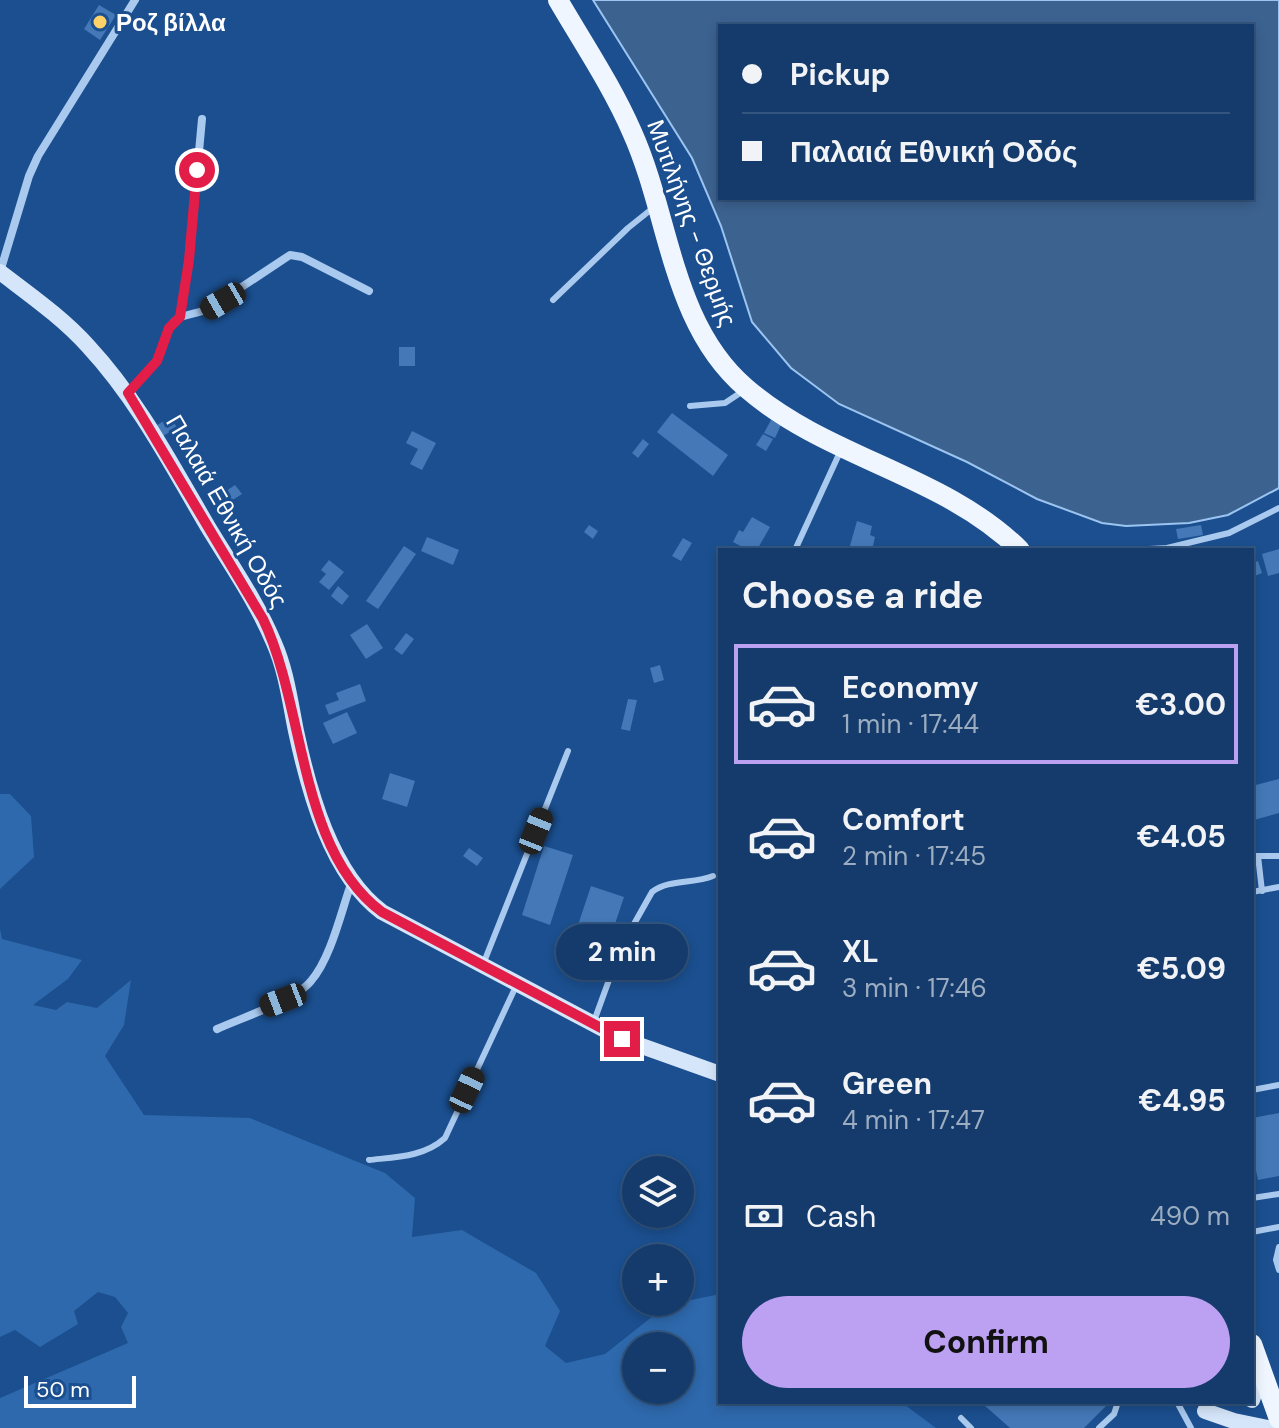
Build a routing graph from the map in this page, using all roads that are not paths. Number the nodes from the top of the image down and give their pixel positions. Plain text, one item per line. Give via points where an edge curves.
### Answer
1 (135, 0) edge
2 (558, 0) edge
3 (202, 119) dead end
4 (656, 206) junction
5 (0, 272) edge
6 (369, 291) dead end
7 (553, 300) dead end
8 (180, 317) junction
9 (746, 388) junction
10 (128, 393) junction
11 (690, 406) dead end
12 (842, 449) junction
13 (1279, 508) edge
14 (796, 548) edge
15 (1018, 548) edge
16 (1167, 548) edge
17 (568, 751) dead end
18 (1255, 856) edge
19 (1279, 856) edge
20 (713, 876) dead end
21 (351, 884) junction
22 (1279, 887) edge
23 (1262, 891) junction
24 (1254, 892) edge
25 (482, 965) junction
26 (517, 984) junction
27 (593, 1024) junction
28 (217, 1029) dead end
29 (718, 1073) edge
30 (1279, 1085) edge
31 (1254, 1090) edge
32 (369, 1160) dead end
33 (1279, 1194) edge
34 (1254, 1198) edge
35 (1279, 1227) edge
36 (1254, 1232) edge
37 (1279, 1247) edge
38 (1279, 1270) edge
39 (1254, 1350) edge
40 (1259, 1364) junction
41 (1254, 1393) edge
42 (1117, 1404) edge
43 (1178, 1404) edge
44 (1248, 1404) edge
45 (1200, 1407) edge
46 (961, 1418) dead end
47 (1279, 1419) edge
48 (1222, 1423) edge
49 (971, 1428) edge
50 (1099, 1428) edge
51 (1191, 1428) edge
52 (1268, 1428) edge

1 - 5 street via 38,156
2 - 4 main road, Μυτιλήνης - Θερμής via 632,132
3 - 8 street
4 - 7 lane
4 - 9 main road, Μυτιλήνης - Θερμής via 689,306 710,348
5 - 10 main road, Παλαιά Εθνική Οδός via 87,344
6 - 8 street via 290,255 207,310
8 - 10 street via 169,328 157,361
9 - 11 lane via 725,403
9 - 12 main road, Μυτιλήνης - Θερμής
10 - 21 main road, Παλαιά Εθνική Οδός via 275,644 323,827
12 - 14 lane
12 - 15 main road, Μυτιλήνης - Θερμής via 949,498
13 - 16 lane via 1229,533
17 - 25 lane
18 - 19 lane
18 - 23 lane
20 - 27 lane via 659,886 652,892 621,947
21 - 25 main road, Παλαιά Εθνική Οδός via 382,912
21 - 28 street via 310,983
22 - 23 lane
23 - 24 lane
25 - 26 main road, Παλαιά Εθνική Οδός
26 - 27 main road, Παλαιά Εθνική Οδός
26 - 32 lane via 445,1138 420,1153
27 - 29 main road, Παλαιά Εθνική Οδός
30 - 31 lane
33 - 34 lane
35 - 36 lane
37 - 38 lane
39 - 40 main road
40 - 41 main road
40 - 47 main road
42 - 50 lane
43 - 51 lane
44 - 48 main road
45 - 48 main road
46 - 49 lane
48 - 52 main road

